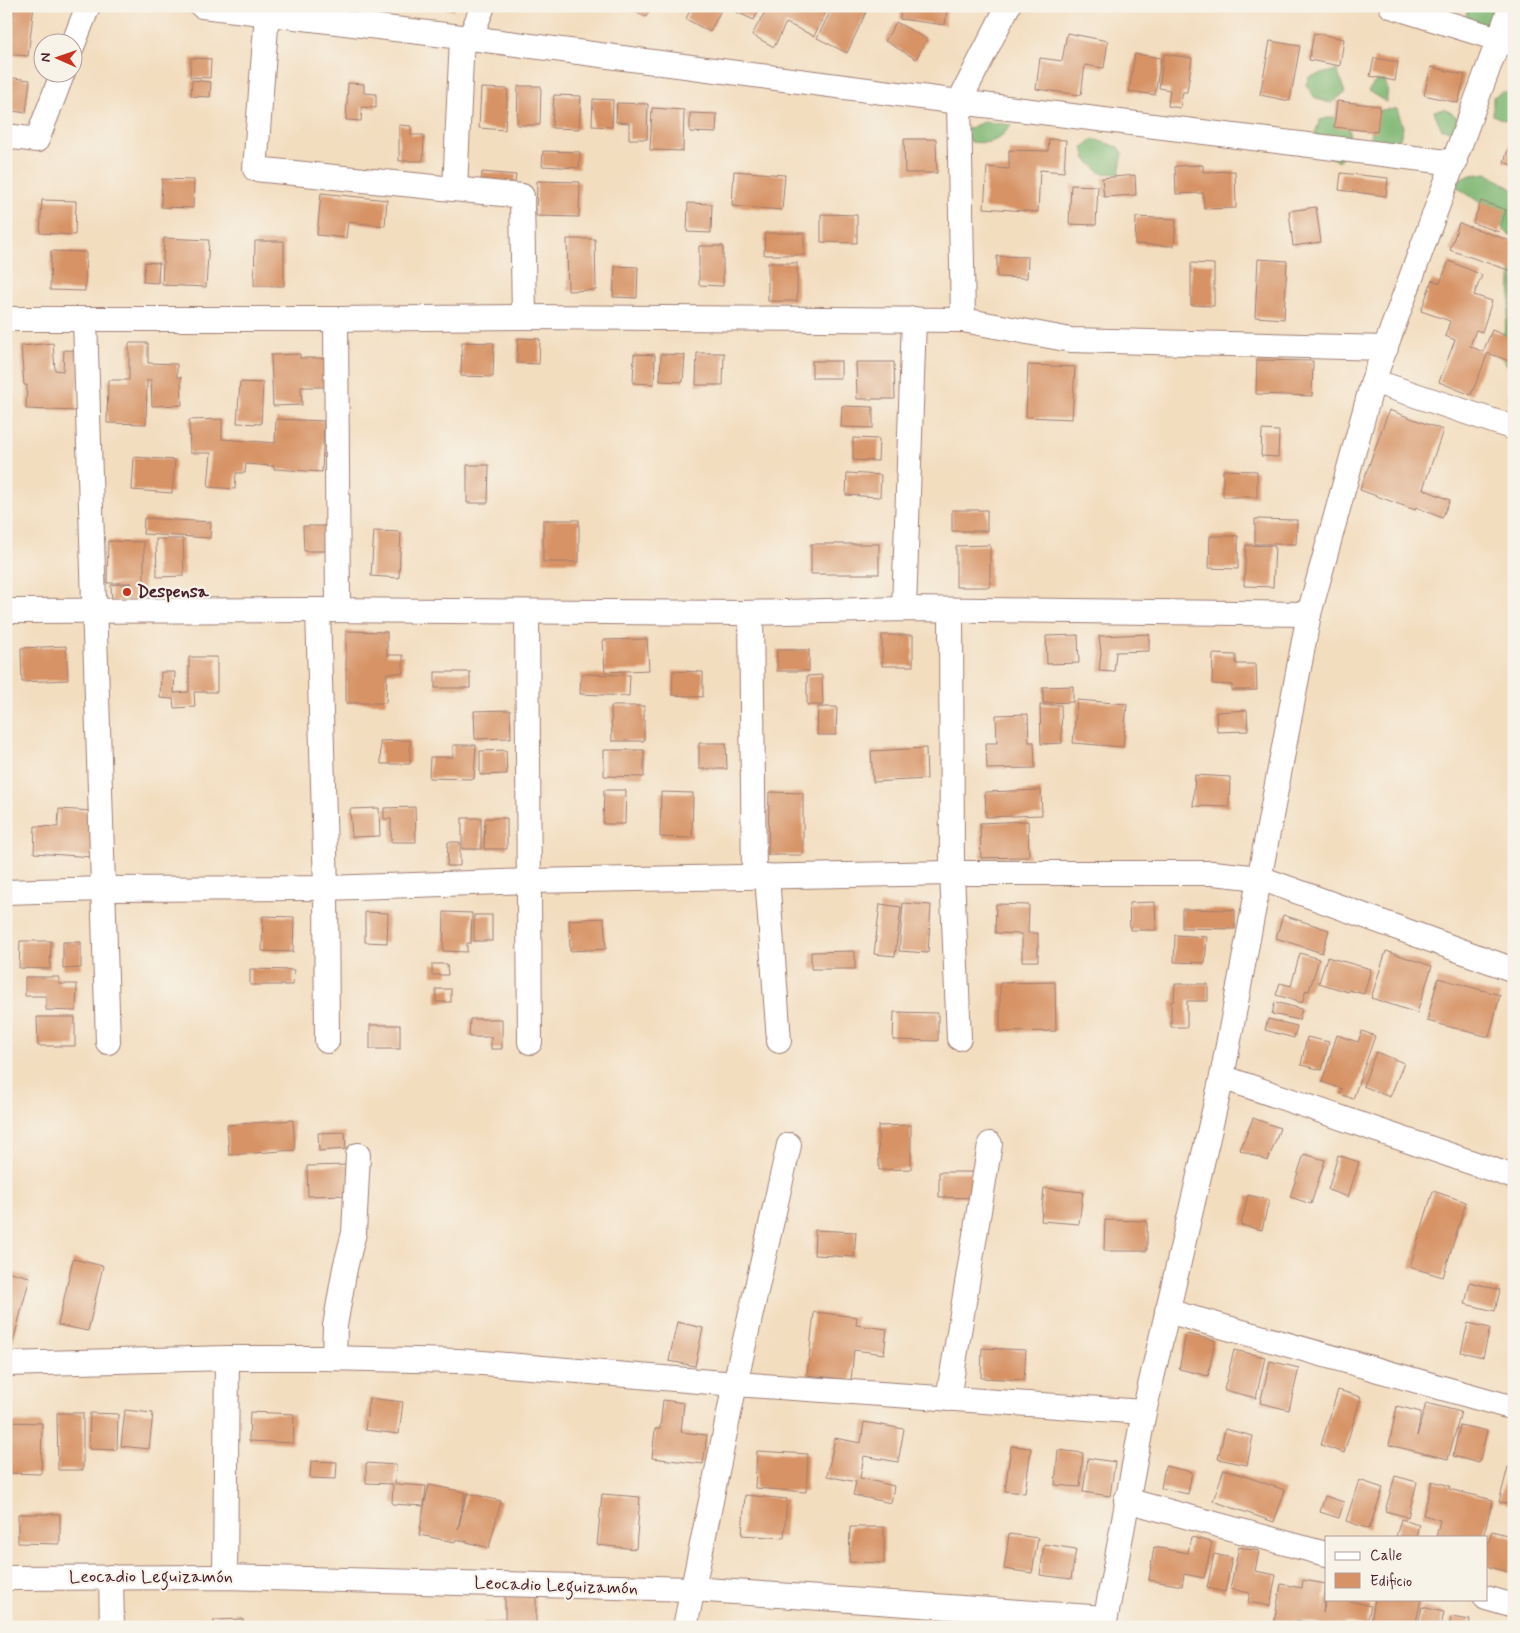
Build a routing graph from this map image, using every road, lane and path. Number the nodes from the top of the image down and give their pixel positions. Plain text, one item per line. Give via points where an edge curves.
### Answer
1 (88, 6) edge
2 (202, 6) edge
3 (483, 6) edge
4 (1008, 6) edge
5 (1391, 6) edge
6 (1511, 6) edge
7 (267, 14) junction
8 (78, 32) edge
9 (466, 37) junction
10 (1506, 42) edge
11 (59, 82) edge
12 (959, 102) junction
13 (6, 136) edge
14 (1454, 163) junction
15 (455, 189) junction
16 (524, 317) junction
17 (6, 319) edge
18 (85, 319) junction
19 (336, 319) junction
20 (914, 320) junction
21 (963, 320) junction
22 (1386, 348) junction
23 (1373, 382) junction
24 (1514, 428) edge
25 (904, 609) junction
26 (96, 610) junction
27 (328, 610) junction
28 (951, 610) junction
29 (6, 611) edge
30 (528, 612) junction
31 (751, 613) junction
32 (1309, 614) junction
33 (952, 873) junction
34 (760, 876) junction
35 (1260, 878) junction
36 (529, 881) junction
37 (326, 888) junction
38 (103, 889) junction
39 (6, 892) edge
40 (1514, 970) edge
41 (959, 1038) dead end
42 (779, 1041) dead end
43 (108, 1042) dead end
44 (326, 1042) dead end
45 (530, 1042) dead end
46 (1222, 1077) junction
47 (789, 1144) dead end
48 (990, 1144) dead end
49 (358, 1155) dead end
50 (1514, 1177) edge
51 (1167, 1310) junction
52 (227, 1358) junction
53 (334, 1358) junction
54 (6, 1364) edge
55 (735, 1384) junction
56 (948, 1399) junction
57 (1514, 1408) edge
58 (1144, 1412) junction
59 (1126, 1500) junction
60 (1325, 1554) edge
61 (111, 1577) junction
62 (225, 1577) junction
63 (6, 1578) edge
64 (692, 1589) junction
65 (1488, 1599) edge
66 (1514, 1606) edge
67 (1104, 1622) edge
68 (112, 1627) edge
69 (684, 1627) edge

1 - 8 street
2 - 7 street
3 - 9 street
4 - 12 street
5 - 10 street
6 - 10 street
7 - 9 street
7 - 15 street via 255,169
9 - 12 street
9 - 15 street
10 - 14 street
11 - 13 street via 37,140
12 - 14 street
12 - 21 street
14 - 22 street
15 - 16 street via 522,196
16 - 19 street
16 - 20 street
17 - 18 street
18 - 19 street
18 - 26 street
19 - 27 street
20 - 21 street
20 - 25 street
21 - 22 street via 1071,340
22 - 23 street
23 - 24 street
23 - 32 street
25 - 28 street
25 - 31 street
26 - 27 street
26 - 29 street
26 - 38 street
27 - 30 street
27 - 37 street
28 - 32 street
28 - 33 street
30 - 31 street
30 - 36 street
31 - 34 street
32 - 35 street
33 - 34 street
33 - 35 street via 1213,873
33 - 41 street
34 - 36 street
34 - 42 street
35 - 40 street
35 - 46 street
36 - 37 street
36 - 45 street
37 - 38 street
37 - 44 street
38 - 39 street
38 - 43 street
46 - 50 street
46 - 51 street
47 - 55 street
48 - 56 street
49 - 53 street via 354,1233 335,1326
51 - 57 street
51 - 58 street
52 - 53 street
52 - 54 street
52 - 62 street
53 - 55 street via 458,1361
55 - 56 street
55 - 64 street
56 - 58 street
58 - 59 street
59 - 60 street
59 - 67 street
61 - 62 street, Leocadio Leguizamón
61 - 63 street, Leocadio Leguizamón
61 - 68 street
62 - 64 street, Leocadio Leguizamón
64 - 67 street, Leocadio Leguizamón
64 - 69 street
65 - 66 street

